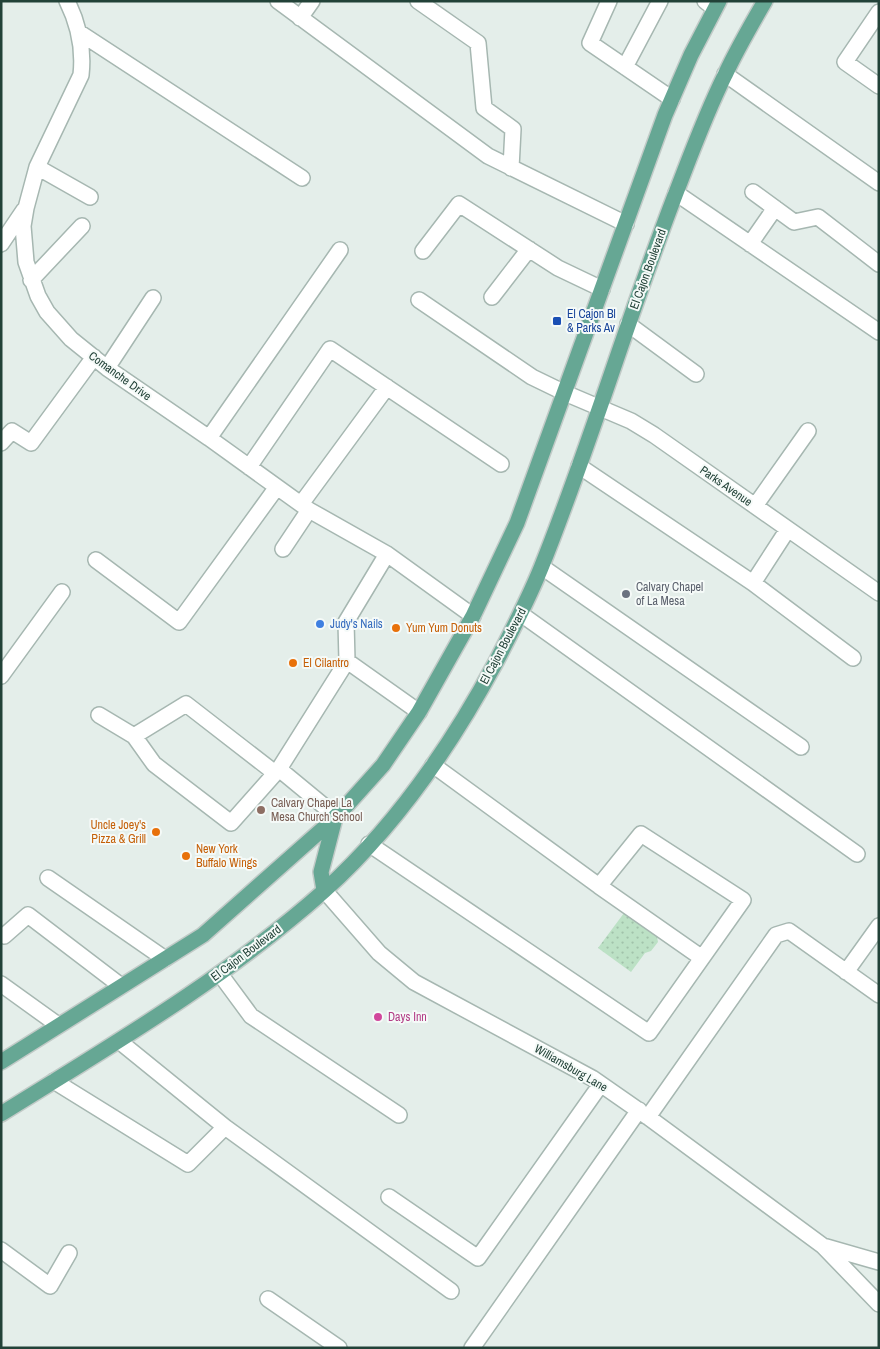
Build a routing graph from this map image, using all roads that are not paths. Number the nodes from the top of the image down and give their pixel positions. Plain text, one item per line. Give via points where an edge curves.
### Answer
1 (67, 1) edge
2 (278, 1) edge
3 (312, 1) edge
4 (418, 1) edge
5 (609, 1) edge
6 (660, 1) edge
7 (765, 1) edge
8 (713, 4) edge
9 (879, 12) edge
10 (300, 18) junction
11 (80, 33) junction
12 (625, 67) junction
13 (725, 74) junction
14 (879, 86) edge
15 (672, 99) junction
16 (37, 167) junction
17 (511, 168) junction
18 (302, 178) dead end
19 (879, 183) edge
20 (754, 192) dead end
21 (676, 193) junction
22 (90, 197) dead end
23 (26, 208) junction
24 (776, 208) junction
25 (626, 224) junction
26 (82, 226) dead end
27 (1, 244) edge
28 (750, 244) junction
29 (529, 249) junction
30 (340, 250) dead end
31 (423, 251) dead end
32 (879, 264) edge
33 (31, 280) junction
34 (602, 289) junction
35 (153, 298) dead end
36 (492, 298) dead end
37 (419, 300) dead end
38 (628, 324) junction
39 (879, 332) edge
40 (94, 358) junction
41 (107, 368) junction
42 (696, 374) dead end
43 (387, 387) junction
44 (565, 394) junction
45 (599, 407) junction
46 (808, 431) dead end
47 (208, 438) junction
48 (1, 444) edge
49 (501, 464) dead end
50 (579, 466) junction
51 (249, 467) junction
52 (276, 487) junction
53 (755, 506) junction
54 (305, 507) junction
55 (788, 529) junction
56 (283, 549) dead end
57 (387, 554) junction
58 (96, 560) dead end
59 (542, 567) junction
60 (753, 583) junction
61 (62, 592) dead end
62 (879, 593) edge
63 (521, 614) junction
64 (473, 616) junction
65 (853, 658) dead end
66 (347, 661) junction
67 (1, 676) edge
68 (419, 712) junction
69 (99, 715) dead end
70 (134, 736) junction
71 (801, 747) dead end
72 (433, 765) junction
73 (277, 771) junction
74 (336, 816) junction
75 (369, 844) junction
76 (857, 854) dead end
77 (48, 878) dead end
78 (599, 886) junction
79 (324, 890) junction
80 (879, 926) edge
81 (4, 936) dead end
82 (702, 958) junction
83 (165, 959) junction
84 (846, 972) junction
85 (220, 974) junction
86 (1, 984) edge
87 (121, 986) junction
88 (879, 995) edge
89 (58, 1025) junction
90 (119, 1041) junction
91 (1, 1062) edge
92 (54, 1081) junction
93 (601, 1084) junction
94 (1, 1114) edge
95 (644, 1114) junction
96 (399, 1116) dead end
97 (225, 1127) junction
98 (389, 1197) dead end
99 (823, 1246) junction
100 (1, 1250) edge
101 (69, 1253) dead end
102 (879, 1262) edge
103 (450, 1291) dead end
104 (268, 1299) dead end
105 (879, 1304) edge
106 (339, 1348) edge
107 (472, 1348) edge

1 - 11 street, Comanche Drive
2 - 10 street
3 - 10 street
4 - 17 street via 478,43 484,108 513,129
5 - 12 street via 590,43
6 - 12 street
7 - 13 main road, El Cajon Boulevard
8 - 15 main road
9 - 14 street via 845,62
10 - 17 street via 488,156
11 - 16 street, Comanche Drive via 81,75
11 - 18 street
12 - 15 street
13 - 19 street
13 - 21 main road, El Cajon Boulevard
15 - 25 main road
16 - 22 street
16 - 23 street, Comanche Drive
17 - 25 street
20 - 24 street
21 - 28 street
21 - 38 main road, El Cajon Boulevard
23 - 27 street
23 - 33 street, Comanche Drive via 24,244
24 - 28 street
24 - 32 street via 794,222 818,217
25 - 34 main road
26 - 33 street
28 - 39 street
29 - 31 street via 459,204
29 - 34 street via 558,268
29 - 36 street
30 - 47 street
33 - 40 street, Comanche Drive via 58,326
34 - 44 main road
35 - 41 street
37 - 44 street, Parks Avenue via 532,377
38 - 42 street
38 - 45 main road, El Cajon Boulevard
40 - 41 street, Comanche Drive
40 - 48 street via 31,443 12,431
41 - 47 street, Comanche Drive
43 - 49 street
43 - 51 street via 330,349
43 - 54 street
44 - 45 street, Parks Avenue
44 - 64 main road via 517,523
45 - 50 main road, El Cajon Boulevard
45 - 53 street, Parks Avenue via 654,435
46 - 53 street
47 - 51 street, Comanche Drive
50 - 59 main road, El Cajon Boulevard
50 - 60 street
51 - 52 street, Comanche Drive
52 - 54 street, Comanche Drive
52 - 58 street via 179,622
53 - 55 street, Parks Avenue
54 - 56 street
54 - 57 street, Comanche Drive
55 - 60 street
55 - 62 street, Parks Avenue
57 - 64 street, Comanche Drive
57 - 66 street via 346,622
59 - 63 main road, El Cajon Boulevard
59 - 71 street
60 - 65 street
61 - 67 street
63 - 72 main road, El Cajon Boulevard via 478,696
63 - 76 street
64 - 68 main road
66 - 68 street
66 - 73 street
68 - 74 main road via 382,765
69 - 70 street
70 - 73 street via 186,704
70 - 73 street via 154,764 231,823
72 - 75 main road, El Cajon Boulevard
72 - 78 street
73 - 74 street
74 - 79 main road via 321,872
74 - 83 main road via 203,935
75 - 79 main road, El Cajon Boulevard
75 - 82 street via 649,1033
77 - 83 street
78 - 82 street
78 - 82 street via 641,834 743,900
79 - 85 main road, El Cajon Boulevard
79 - 93 street, Williamsburg Lane via 379,953 414,982
80 - 84 street
81 - 87 street via 28,915
83 - 87 main road
84 - 88 street
84 - 95 street via 789,931 776,935
85 - 90 main road, El Cajon Boulevard
85 - 96 street via 250,1016
86 - 89 street
87 - 89 main road
89 - 91 main road
90 - 92 main road, El Cajon Boulevard
90 - 97 street
92 - 94 main road, El Cajon Boulevard
92 - 97 street via 188,1164
93 - 95 street, Williamsburg Lane
93 - 98 street via 478,1258
95 - 99 street, Williamsburg Lane
95 - 107 street
97 - 103 street
99 - 102 street, Williamsburg Lane
99 - 105 street, Williamsburg Lane
100 - 101 street via 50,1286
104 - 106 street

